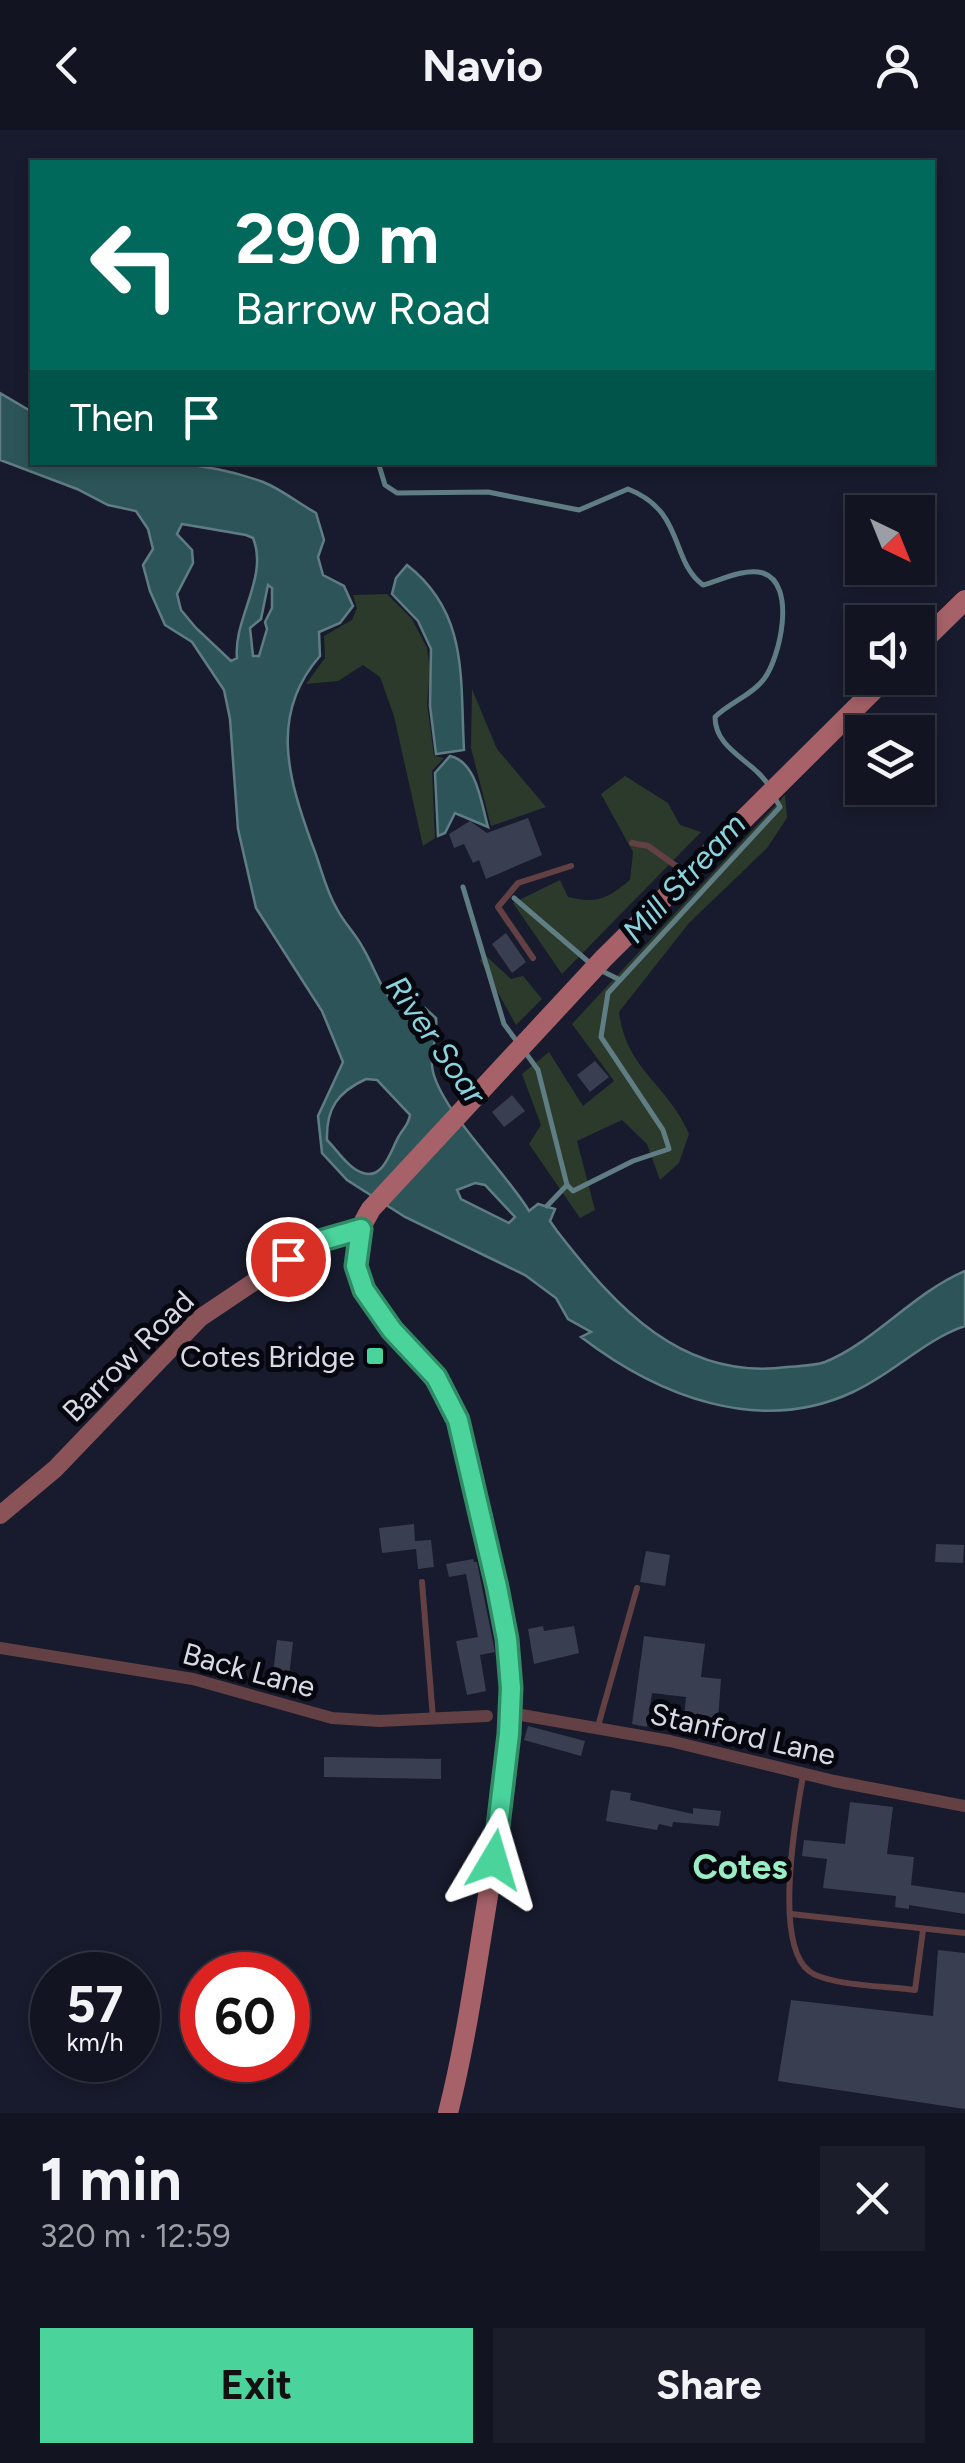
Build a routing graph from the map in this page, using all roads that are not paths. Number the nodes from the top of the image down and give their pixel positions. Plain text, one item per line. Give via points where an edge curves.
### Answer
1 (965, 600) edge
2 (935, 629) edge
3 (868, 695) edge
4 (632, 842) dead end
5 (571, 866) dead end
6 (686, 874) junction
7 (534, 958) dead end
8 (361, 1229) junction
9 (0, 1516) edge
10 (422, 1582) dead end
11 (637, 1588) dead end
12 (0, 1648) edge
13 (510, 1713) junction
14 (487, 1716) dead end
15 (433, 1718) junction
16 (597, 1728) junction
17 (804, 1774) junction
18 (965, 1806) edge
19 (791, 1914) junction
20 (923, 1930) junction
21 (965, 1933) edge
22 (448, 2113) edge

1 - 2 main road
3 - 6 main road
4 - 6 lane
5 - 7 lane via 518,883 498,908
6 - 8 main road
8 - 9 main road, Barrow Road via 288,1259 200,1318 65,1459
8 - 13 main road via 356,1266 364,1290 436,1377 458,1420 507,1639
10 - 15 lane
11 - 16 lane
12 - 15 street, Back Lane via 192,1679 332,1718
13 - 16 street, Stanford Lane
13 - 22 main road via 494,1860
14 - 15 street, Back Lane
16 - 17 street, Stanford Lane
17 - 18 street, Stanford Lane
17 - 19 lane via 789,1858
19 - 20 lane
19 - 20 lane via 807,1970 914,1990
20 - 21 lane

